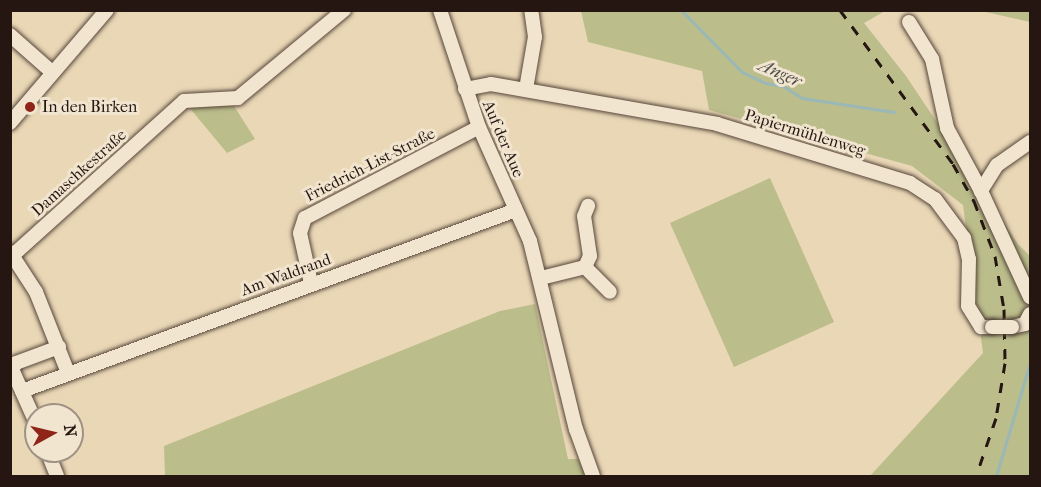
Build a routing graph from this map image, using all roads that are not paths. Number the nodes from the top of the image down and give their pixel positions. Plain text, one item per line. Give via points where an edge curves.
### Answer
1 (107, 10) edge
2 (344, 10) edge
3 (440, 10) edge
4 (531, 10) edge
5 (909, 22) dead end
6 (10, 35) edge
7 (53, 73) junction
8 (465, 89) junction
9 (526, 89) junction
10 (10, 123) edge
11 (479, 127) junction
12 (1030, 142) edge
13 (981, 191) junction
14 (588, 206) dead end
15 (516, 210) junction
16 (12, 254) edge
17 (585, 267) junction
18 (541, 278) junction
19 (311, 283) junction
20 (610, 292) dead end
21 (1030, 297) edge
22 (1030, 314) edge
23 (59, 346) junction
24 (68, 373) junction
25 (22, 391) junction
26 (27, 403) edge
27 (593, 477) edge

1 - 7 street
2 - 16 street, Damaschkestraße via 238,98 184,101
3 - 8 street, Auf der Aue
4 - 9 street via 535,38
5 - 13 street via 932,59 947,128
6 - 7 street
7 - 10 street
8 - 9 street, Papiermühlenweg via 484,84
8 - 11 street, Auf der Aue
9 - 22 street, Papiermühlenweg, bridge via 717,124 910,183 935,199 964,238 969,259 968,306 981,327 1024,324
11 - 15 street, Auf der Aue
11 - 19 street, Friedrich-List-Straße via 305,218 300,233
12 - 13 street via 997,165
13 - 21 street
14 - 17 street via 584,216 590,256
15 - 18 street, Auf der Aue
15 - 19 street, Am Waldrand
16 - 23 street via 36,292
17 - 18 street
17 - 20 street
18 - 27 street, Auf der Aue via 576,429
19 - 24 street, Am Waldrand
23 - 24 street
23 - 25 street via 13,366
24 - 25 street
25 - 26 street

